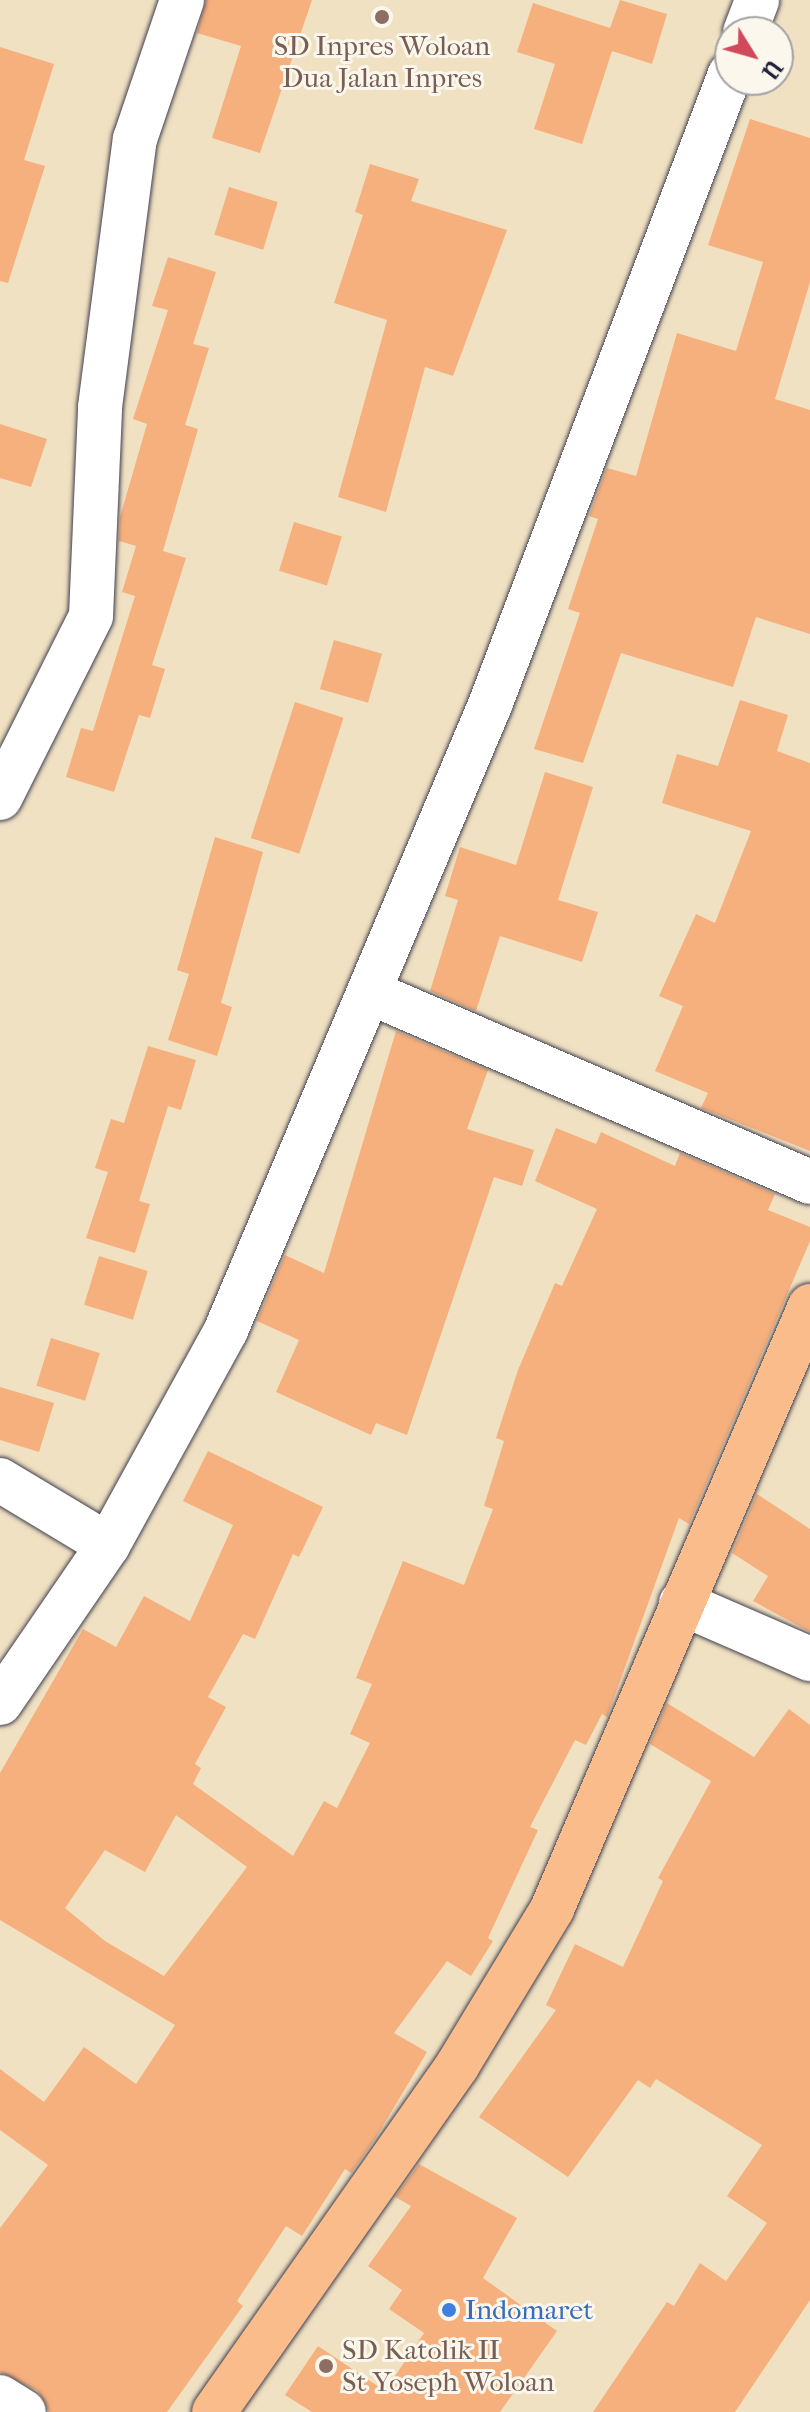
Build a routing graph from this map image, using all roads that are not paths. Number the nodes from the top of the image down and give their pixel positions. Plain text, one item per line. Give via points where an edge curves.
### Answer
1 (182, 0) edge
2 (722, 96) edge
3 (0, 798) edge
4 (369, 992) junction
5 (810, 1182) edge
6 (810, 1306) edge
7 (0, 1480) edge
8 (108, 1545) junction
9 (681, 1603) junction
10 (810, 1659) edge
11 (0, 1703) edge
12 (0, 2397) edge
13 (24, 2412) edge
14 (214, 2412) edge

1 - 3 street via 135,139 100,407 91,616
2 - 4 street via 490,705
4 - 5 street
4 - 8 street via 226,1330
6 - 9 main road
7 - 8 street
8 - 11 street
9 - 10 street
9 - 14 main road via 552,1909 512,1981
12 - 13 street

